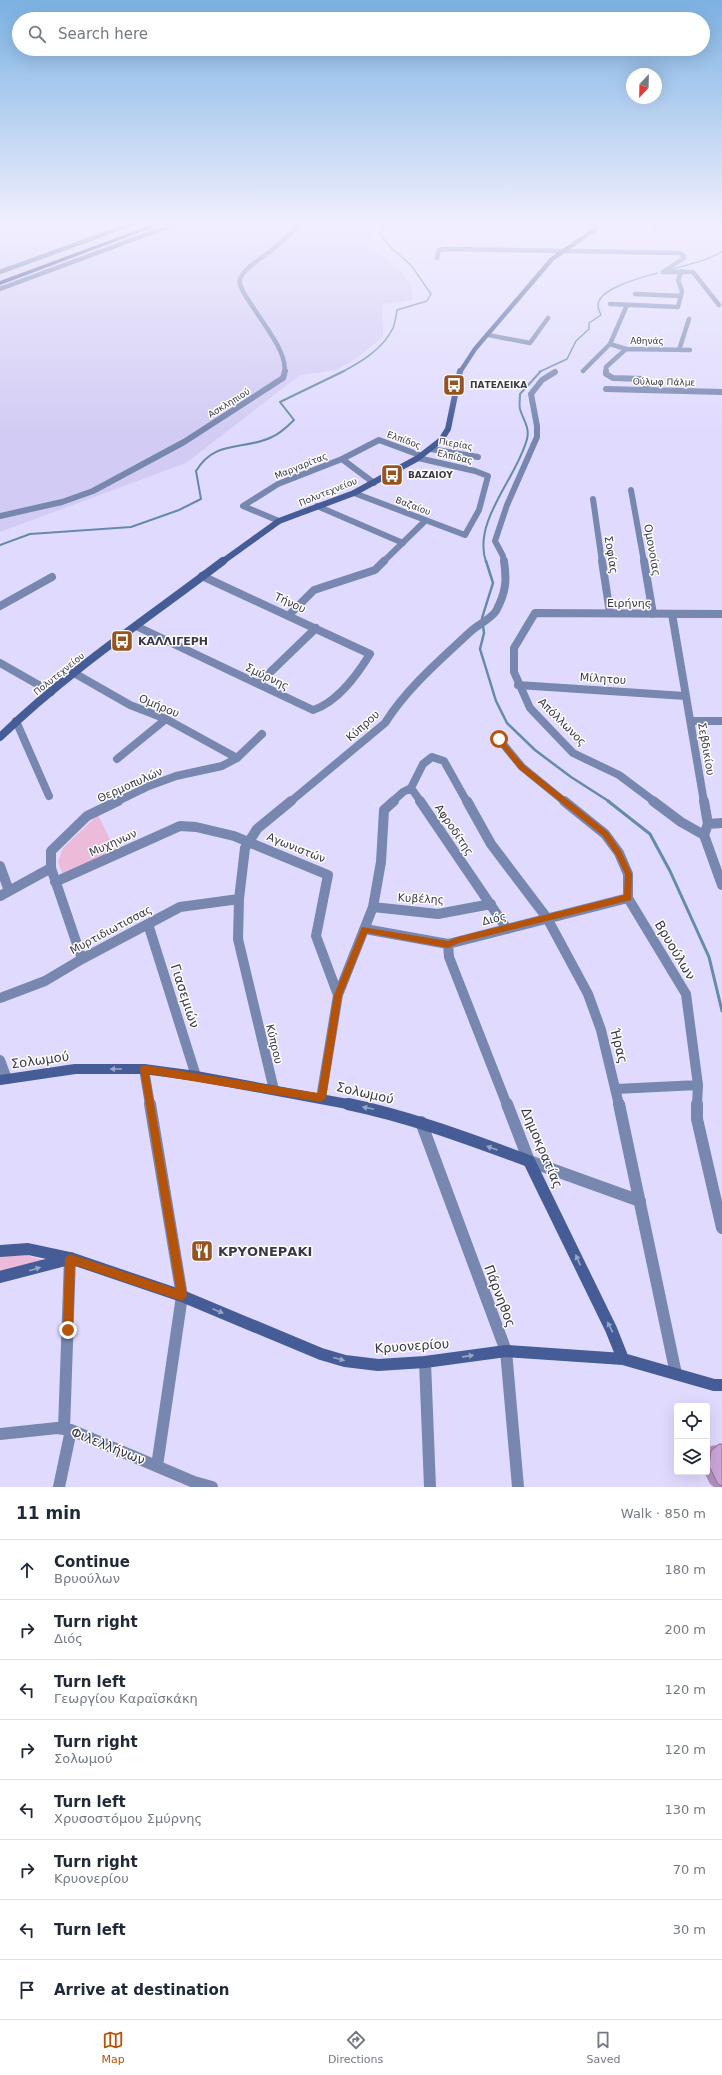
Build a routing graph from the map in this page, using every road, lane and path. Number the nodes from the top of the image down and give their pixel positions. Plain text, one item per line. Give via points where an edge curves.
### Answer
1 (242, 291) edge
2 (524, 291) edge
3 (682, 291) edge
4 (709, 291) edge
5 (635, 294) dead end
6 (681, 296) junction
7 (610, 304) dead end
8 (627, 305) junction
9 (719, 305) dead end
10 (548, 318) dead end
11 (689, 319) dead end
12 (488, 334) junction
13 (610, 344) junction
14 (626, 349) junction
15 (679, 350) junction
16 (690, 350) dead end
17 (584, 371) dead end
18 (555, 372) dead end
19 (606, 389) dead end
20 (648, 390) junction
21 (722, 392) edge
22 (379, 440) joint
23 (431, 449) junction
24 (420, 457) junction
25 (478, 457) dead end
26 (342, 460) junction
27 (374, 482) junction
28 (631, 490) dead end
29 (354, 493) junction
30 (593, 499) dead end
31 (318, 506) junction
32 (0, 516) edge
33 (279, 521) junction
34 (425, 521) junction
35 (465, 535) joint
36 (403, 542) junction
37 (202, 576) junction
38 (52, 577) dead end
39 (0, 606) edge
40 (535, 613) joint
41 (610, 614) junction
42 (653, 614) junction
43 (672, 614) junction
44 (722, 614) edge
45 (289, 615) junction
46 (136, 626) junction
47 (316, 628) junction
48 (368, 652) joint
49 (0, 663) edge
50 (74, 673) junction
51 (258, 684) junction
52 (518, 685) junction
53 (51, 692) junction
54 (685, 696) junction
55 (166, 719) junction
56 (16, 721) junction
57 (691, 721) junction
58 (722, 721) edge
59 (262, 734) dead end
60 (0, 737) edge
61 (499, 739) dead end
62 (237, 758) junction
63 (117, 759) dead end
64 (411, 788) junction
65 (49, 796) dead end
66 (722, 823) edge
67 (708, 824) junction
68 (180, 826) joint
69 (704, 835) junction
70 (248, 842) junction
71 (0, 866) edge
72 (51, 868) junction
73 (55, 882) junction
74 (722, 885) edge
75 (9, 891) junction
76 (0, 896) edge
77 (628, 898) junction
78 (239, 899) junction
79 (491, 904) junction
80 (373, 907) junction
81 (546, 918) junction
82 (148, 924) junction
83 (365, 929) junction
84 (507, 929) junction
85 (448, 944) junction
86 (82, 959) junction
87 (338, 995) junction
88 (0, 998) edge
89 (0, 1060) edge
90 (144, 1069) junction
91 (196, 1076) junction
92 (3, 1080) edge
93 (698, 1085) junction
94 (616, 1089) junction
95 (274, 1090) junction
96 (321, 1098) junction
97 (421, 1122) junction
98 (529, 1161) junction
99 (640, 1201) junction
100 (722, 1228) edge
101 (0, 1250) edge
102 (70, 1258) junction
103 (0, 1278) edge
104 (182, 1296) junction
105 (506, 1351) junction
106 (623, 1359) junction
107 (425, 1362) junction
108 (676, 1374) junction
109 (722, 1385) edge
110 (68, 1429) junction
111 (0, 1434) edge
112 (157, 1466) junction
113 (194, 1484) edge
114 (59, 1487) edge
115 (212, 1487) edge
116 (430, 1487) edge
117 (518, 1487) edge

1 - 32 street, Ασκληπιού via 262,318 282,356 286,366 283,378 184,442 93,491 62,502
2 - 12 main road, Πολυτεχνείου
3 - 6 street
4 - 9 street
5 - 6 street
6 - 8 street via 678,307
7 - 8 street
8 - 13 street
10 - 12 street via 530,343
11 - 15 street, Αθηνάς
12 - 23 main road, Πολυτεχνείου via 460,371 448,428 441,440
13 - 14 street
13 - 17 street
14 - 15 street, Αθηνάς
14 - 20 street, Αθηνάς via 606,367 606,374 613,378 641,379
15 - 16 street, Αθηνάς
18 - 70 street, Κύπρου via 542,380 531,394 537,428 536,438 495,540 504,556 507,581 495,612 472,630 415,685 395,706 385,723 257,829
19 - 20 street, Ούλωφ Πάλμε
20 - 21 street, Ούλωφ Πάλμε
22 - 24 street, Ελπίδος
22 - 26 street, Μαργαρίτας
23 - 24 main road, Πολυτεχνείου
23 - 25 street, Πιερίας
24 - 27 main road, Πολυτεχνείου
24 - 35 street, Ελπίδας via 488,476 479,510
26 - 27 street
26 - 33 street, Μαργαρίτας via 278,484 243,506
27 - 29 main road, Πολυτεχνείου
28 - 42 street, Ομονοίας
29 - 31 main road, Πολυτεχνείου
29 - 34 street, Βαζαίου
30 - 41 street, Σοφίας
31 - 33 main road, Πολυτεχνείου
31 - 36 street
33 - 37 main road, Πολυτεχνείου
34 - 35 street, Βαζαίου
34 - 36 street
36 - 45 street via 375,570 314,590
37 - 45 street, Τήνου
37 - 46 main road, Πολυτεχνείου
38 - 39 street
40 - 41 street, Ειρήνης
40 - 52 street, Απόλλωνος via 514,648 514,672
41 - 42 street, Ειρήνης
42 - 43 street, Ειρήνης
43 - 44 street, Ειρήνης
43 - 54 street, Σεβδικίου
45 - 47 street, Τήνου
46 - 50 main road, Πολυτεχνείου
46 - 51 street, Σμύρνης
47 - 48 street, Τήνου
47 - 51 street
48 - 51 street, Σμύρνης via 370,654 367,660 343,688 317,710 308,710
49 - 53 street
50 - 53 main road, Πολυτεχνείου
50 - 55 street, Ομήρου via 130,705
52 - 54 street, Μίλητου
52 - 69 street, Απόλλωνος via 530,708 573,753 618,775 681,822
53 - 56 main road, Πολυτεχνείου
54 - 57 street, Σεβδικίου
55 - 62 street, Ομήρου
55 - 63 street
56 - 60 main road, Πολυτεχνείου
56 - 65 street
57 - 58 street
57 - 67 street, Σεβδικίου
59 - 62 street, Θερμοπυλών
61 - 77 street via 522,767 605,834 619,853 628,874
62 - 72 street, Θερμοπυλών via 222,766 176,776 149,786 87,816 50,851
64 - 79 street, Αφροδίτης
64 - 80 street via 384,810 381,862
64 - 81 street, Ήρας via 421,764 427,759 438,758 444,761 491,844
66 - 67 street
67 - 69 street, Σεβδικίου
68 - 70 street, Αγωνιστών via 194,825
68 - 73 street, Μυχηνων
69 - 74 street
70 - 78 street, Κύπρου via 245,848
70 - 87 street, Αγωνιστών via 328,875 316,936
71 - 75 street
72 - 73 street, Θερμοπυλών
72 - 75 street
73 - 86 street, Θερμοπυλών
75 - 76 street
77 - 81 street, Διός
77 - 93 street, Βρυούλων via 686,994
78 - 82 street, Μυρτιδιωτισσας via 180,907
78 - 95 street, Κύπρου via 238,939
79 - 80 street, Κυβέλης via 438,914
79 - 84 street, Αφροδίτης
80 - 83 street
81 - 84 street, Διός
81 - 94 street, Ήρας via 588,994 601,1030
82 - 86 street, Μυρτιδιωτισσας
82 - 91 street, Γιασεμιών
83 - 85 street, Διός
83 - 87 street
84 - 85 street, Διός
85 - 98 street, Δημοκρατίας via 449,957
86 - 88 street, Μυρτιδιωτισσας via 45,981
87 - 96 street
89 - 92 street
90 - 91 main road, Σολωμού
90 -> 92 main road, Σολωμού via 75,1069
90 - 104 street
91 - 95 main road, Σολωμού
93 - 94 street
93 - 100 street, Βρυούλων via 697,1119
94 - 99 street, Ήρας
95 - 96 main road, Σολωμού
97 -> 96 main road, Σολωμού
98 -> 97 main road, Σολωμού
97 - 105 street, Πάρνηθος
98 - 99 street, Σολωμού
106 -> 98 main road, Δημοκρατίας via 611,1329
99 - 108 street, Ήρας
101 - 102 main road, Κρυονερίου via 28,1249
103 -> 102 main road
102 - 104 main road, Κρυονερίου
102 - 110 street
104 -> 107 main road, Κρυονερίου via 339,1360 378,1365
104 - 112 street
105 - 106 main road, Κρυονερίου
107 -> 105 main road, Κρυονερίου
105 - 117 street, Πάρνηθος
106 - 108 main road, Κρυονερίου
107 - 116 street
108 - 109 main road, Κρυονερίου
110 - 111 street, Φιλελλήνων
110 - 112 street, Φιλελλήνων
110 - 114 street
112 - 113 street, Φιλελλήνων
113 - 115 street, Φιλελλήνων

